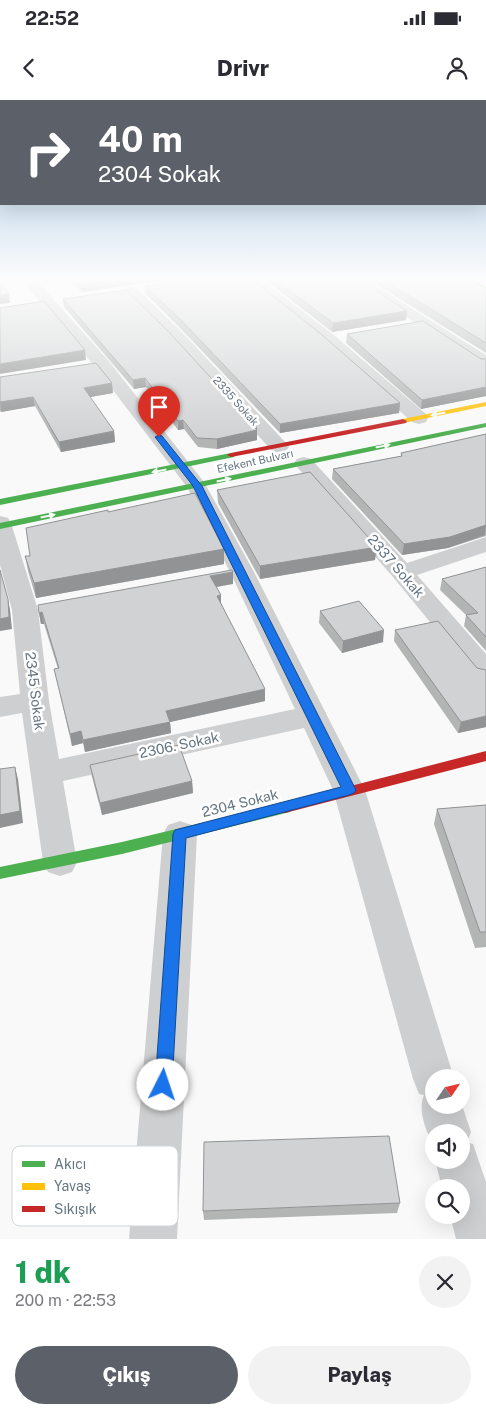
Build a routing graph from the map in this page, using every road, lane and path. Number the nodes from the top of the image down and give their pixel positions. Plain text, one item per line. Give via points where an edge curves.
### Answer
1 (74, 332) edge
2 (173, 332) edge
3 (320, 332) edge
4 (440, 332) edge
5 (348, 336) edge
6 (329, 339) junction
7 (486, 362) edge
8 (102, 364) junction
9 (83, 367) edge
10 (486, 404) edge
11 (419, 418) junction
12 (486, 425) edge
13 (279, 447) junction
14 (304, 463) junction
15 (189, 476) junction
16 (0, 519) edge
17 (486, 544) edge
18 (402, 572) junction
19 (486, 672) edge
20 (35, 701) junction
21 (0, 707) edge
22 (311, 716) junction
23 (486, 756) edge
24 (46, 773) junction
25 (349, 790) junction
26 (180, 834) junction
27 (60, 862) junction
28 (0, 873) edge
29 (431, 1069) edge
30 (159, 1146) edge
31 (460, 1169) edge
32 (154, 1226) edge
33 (153, 1239) edge
34 (480, 1239) edge

1 - 8 street
2 - 13 street, 2335 Sokak
3 - 6 street
4 - 7 street
5 - 6 street
6 - 11 street
8 - 9 street
8 - 15 street
10 -> 11 street, Efekent Bulvarı
11 - 13 street, Efekent Bulvarı
14 -> 12 street, Efekent Bulvarı
13 - 15 street, Efekent Bulvarı
15 -> 14 street, Efekent Bulvarı
14 - 18 street, 2337 Sokak
15 -> 16 street, Efekent Bulvarı
16 -> 15 street, Efekent Bulvarı
15 - 22 street via 231,572
16 - 20 street, 2345 Sokak via 34,608
17 - 18 street
18 - 19 street, 2337 Sokak
20 - 21 street
20 - 24 street, 2345 Sokak
22 - 24 street, 2306. Sokak
22 - 25 street
23 - 25 street, 2304 Sokak
24 - 27 street, 2345 Sokak
25 - 26 street, 2304 Sokak
25 - 29 street
26 - 27 street, 2304 Sokak
26 - 30 street
27 - 28 street, 2304 Sokak
31 - 34 street
32 - 33 street

